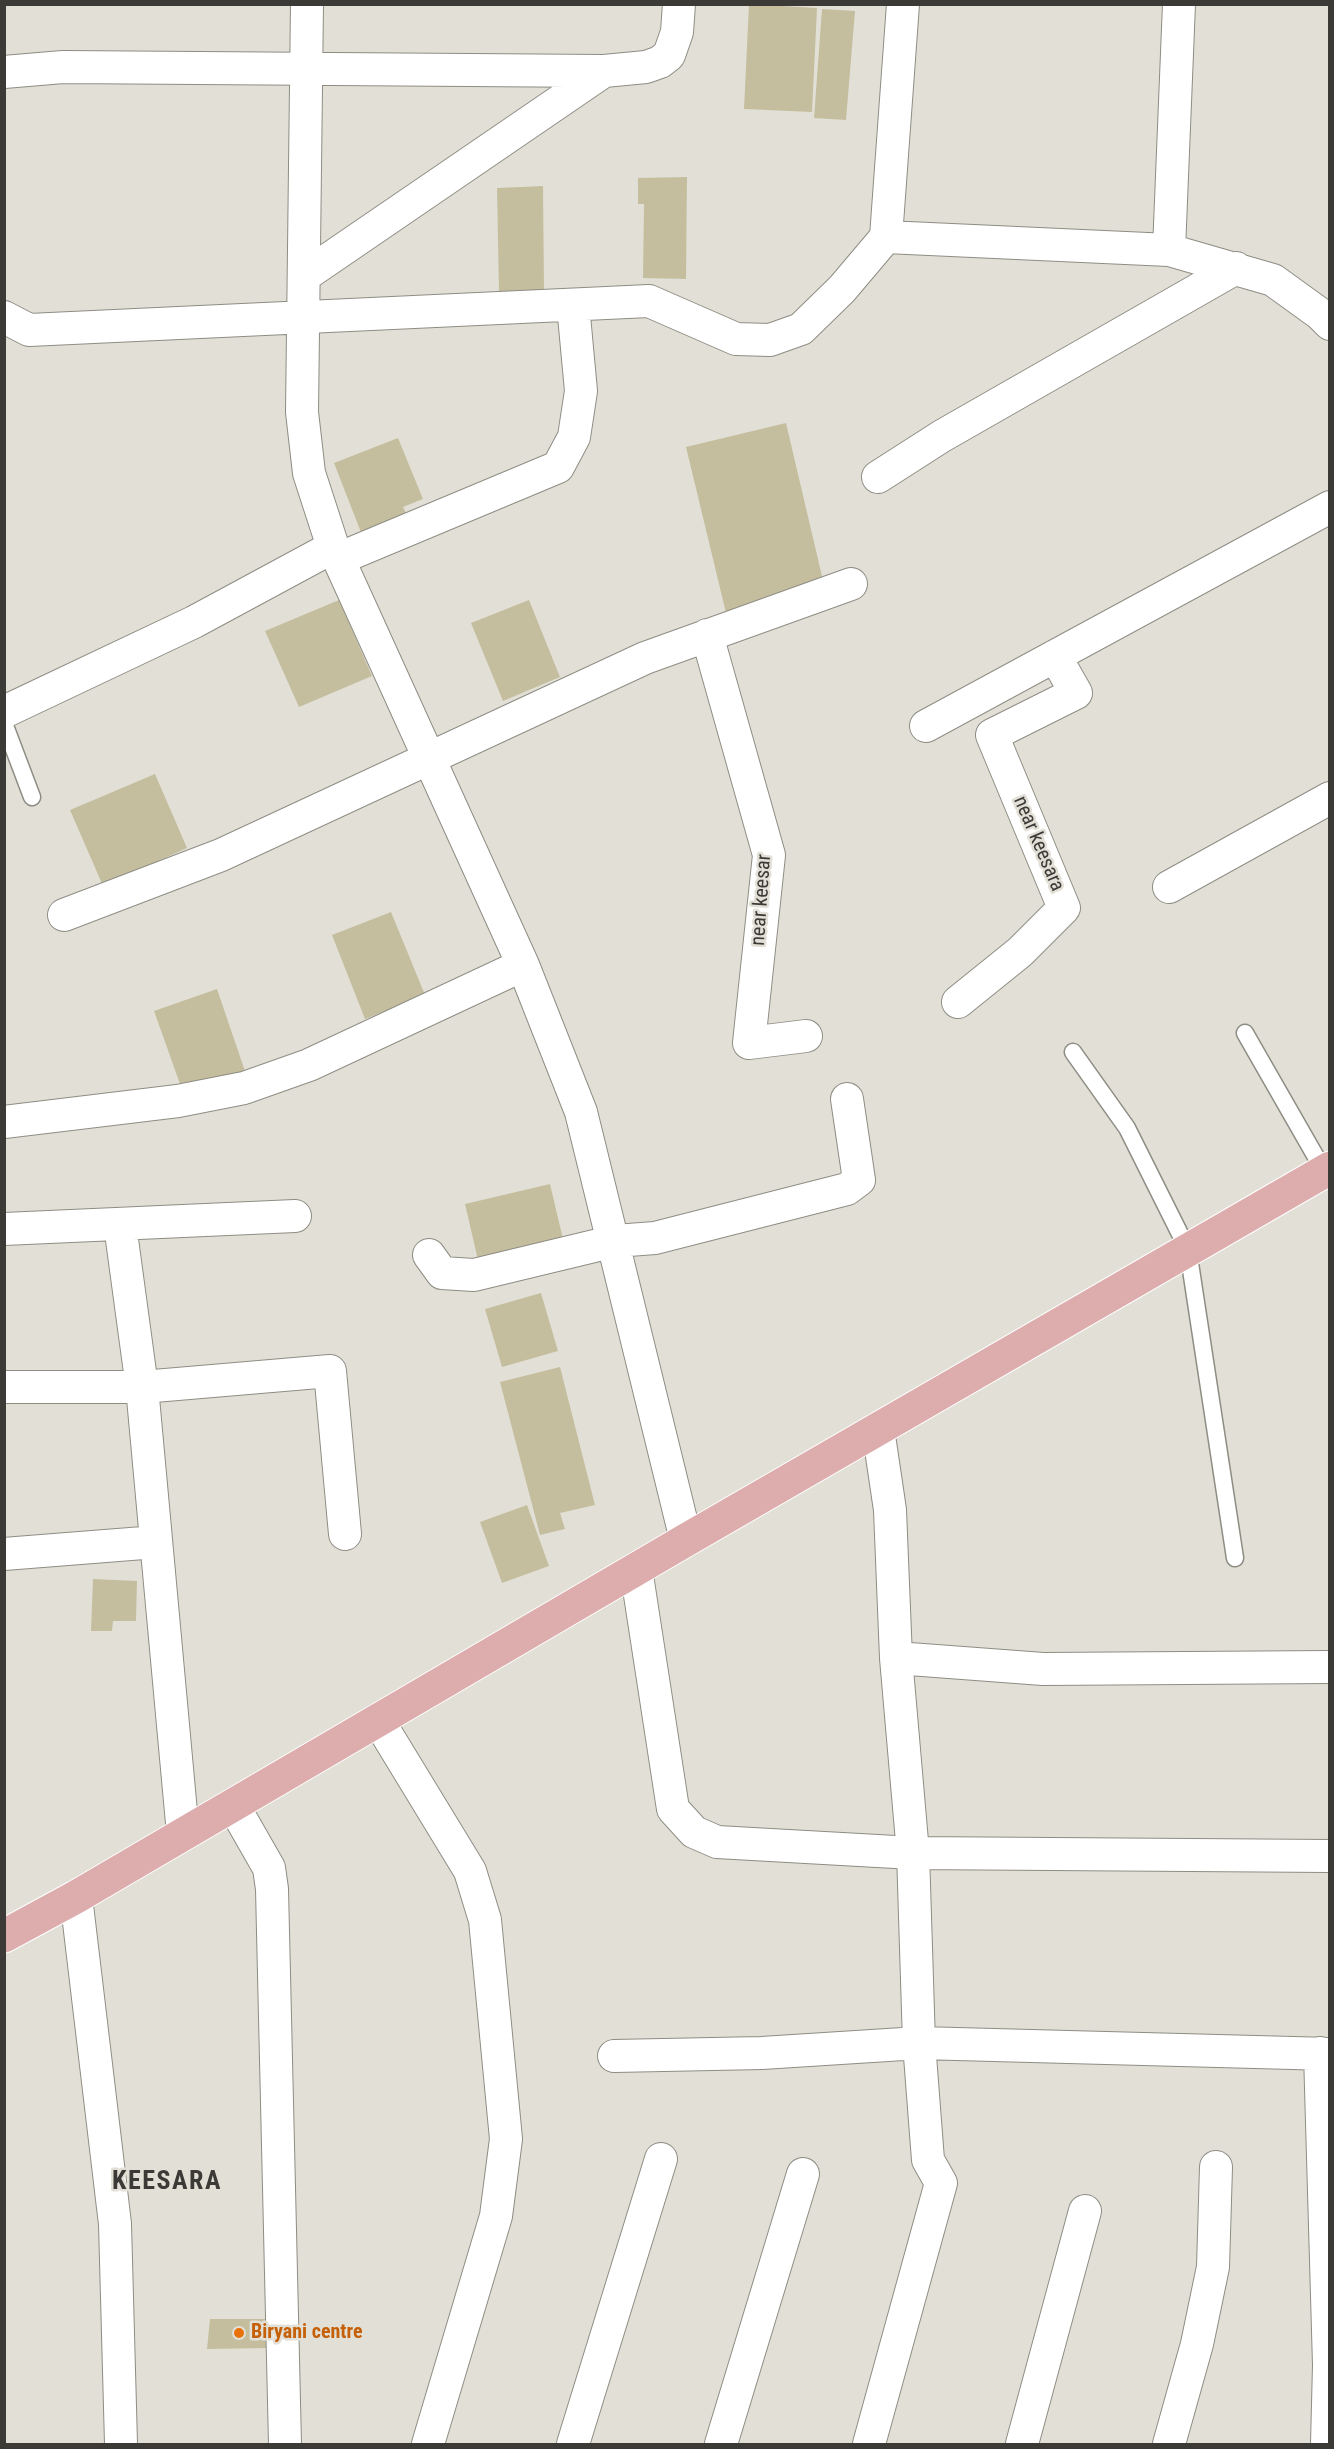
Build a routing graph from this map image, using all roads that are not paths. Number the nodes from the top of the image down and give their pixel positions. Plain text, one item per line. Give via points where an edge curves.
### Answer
1 (307, 4) edge
2 (679, 4) edge
3 (903, 4) edge
4 (1179, 4) edge
5 (306, 68) junction
6 (604, 71) junction
7 (4, 72) edge
8 (886, 237) junction
9 (1169, 250) junction
10 (1236, 268) junction
11 (304, 276) junction
12 (573, 305) junction
13 (4, 317) edge
14 (304, 319) junction
15 (1329, 324) edge
16 (878, 477) dead end
17 (1329, 507) edge
18 (335, 553) junction
19 (851, 584) dead end
20 (707, 635) junction
21 (1055, 656) junction
22 (4, 712) edge
23 (4, 723) edge
24 (927, 726) dead end
25 (428, 757) junction
26 (32, 797) dead end
27 (1329, 798) edge
28 (1169, 887) dead end
29 (64, 915) dead end
30 (523, 965) junction
31 (958, 1002) dead end
32 (1245, 1033) dead end
33 (806, 1036) dead end
34 (1073, 1052) dead end
35 (847, 1099) dead end
36 (4, 1122) edge
37 (1327, 1170) edge
38 (295, 1216) dead end
39 (120, 1225) junction
40 (4, 1229) edge
41 (615, 1241) junction
42 (1188, 1250) junction
43 (429, 1254) dead end
44 (142, 1387) junction
45 (4, 1388) edge
46 (878, 1429) junction
47 (345, 1534) dead end
48 (686, 1540) junction
49 (156, 1542) junction
50 (4, 1554) edge
51 (1235, 1558) dead end
52 (636, 1569) junction
53 (896, 1658) junction
54 (1329, 1667) edge
55 (378, 1720) junction
56 (232, 1805) junction
57 (183, 1834) junction
58 (913, 1853) junction
59 (1329, 1856) edge
60 (76, 1897) junction
61 (4, 1936) edge
62 (919, 2043) junction
63 (1325, 2054) edge
64 (614, 2056) dead end
65 (661, 2159) dead end
66 (1216, 2167) dead end
67 (803, 2174) dead end
68 (1085, 2211) dead end
69 (121, 2445) edge
70 (285, 2445) edge
71 (428, 2445) edge
72 (573, 2445) edge
73 (721, 2445) edge
74 (869, 2445) edge
75 (1022, 2445) edge
76 (1169, 2445) edge
77 (1327, 2445) edge

1 - 5 street
2 - 6 street via 677,32 669,55 646,67
3 - 8 street
4 - 9 street
5 - 6 street
5 - 7 street via 63,67
5 - 11 street
6 - 11 street
8 - 9 street
8 - 12 street via 801,329 770,340 736,339 649,301
9 - 10 street
10 - 15 street via 1273,280
10 - 16 street via 942,436
11 - 14 street
12 - 14 street
12 - 18 street via 581,392 574,437 558,467
13 - 14 street via 29,330
14 - 18 street via 302,412 309,473
17 - 21 street
18 - 22 street
18 - 25 street
19 - 20 street
20 - 25 street via 645,658
20 - 33 street, near keesar via 769,855 749,1043
21 - 24 street
21 - 31 street, near keesara via 1076,693 992,735 1064,908 1020,952
23 - 26 lane
25 - 29 street via 221,855
25 - 30 street
27 - 28 street
30 - 36 street via 309,1065 244,1088 178,1101
30 - 41 street via 581,1112
32 - 37 lane
34 - 42 lane via 1127,1128
35 - 41 street via 859,1180 848,1189 655,1238
37 - 42 main road
38 - 39 street
39 - 40 street
39 - 44 street
41 - 43 street via 474,1275 442,1273
41 - 48 street
42 - 46 main road
42 - 51 lane
44 - 45 street
44 - 47 street via 330,1371
44 - 49 street
46 - 48 main road
46 - 53 street via 891,1510
48 - 52 main road
49 - 50 street
49 - 57 street
52 - 55 main road
52 - 58 street via 673,1809 683,1822 694,1832 717,1842
53 - 54 street via 1043,1669
53 - 58 street
55 - 56 main road
55 - 71 street via 470,1872 485,1920 506,2139 496,2216
56 - 57 main road
56 - 70 street via 269,1868 273,1889
57 - 60 main road
58 - 59 street
58 - 62 street
60 - 61 main road
60 - 69 street via 115,2224
62 - 63 street
62 - 64 street via 762,2053
62 - 74 street via 928,2160 941,2183
63 - 77 street
65 - 72 street
66 - 76 street via 1213,2267
67 - 73 street
68 - 75 street

